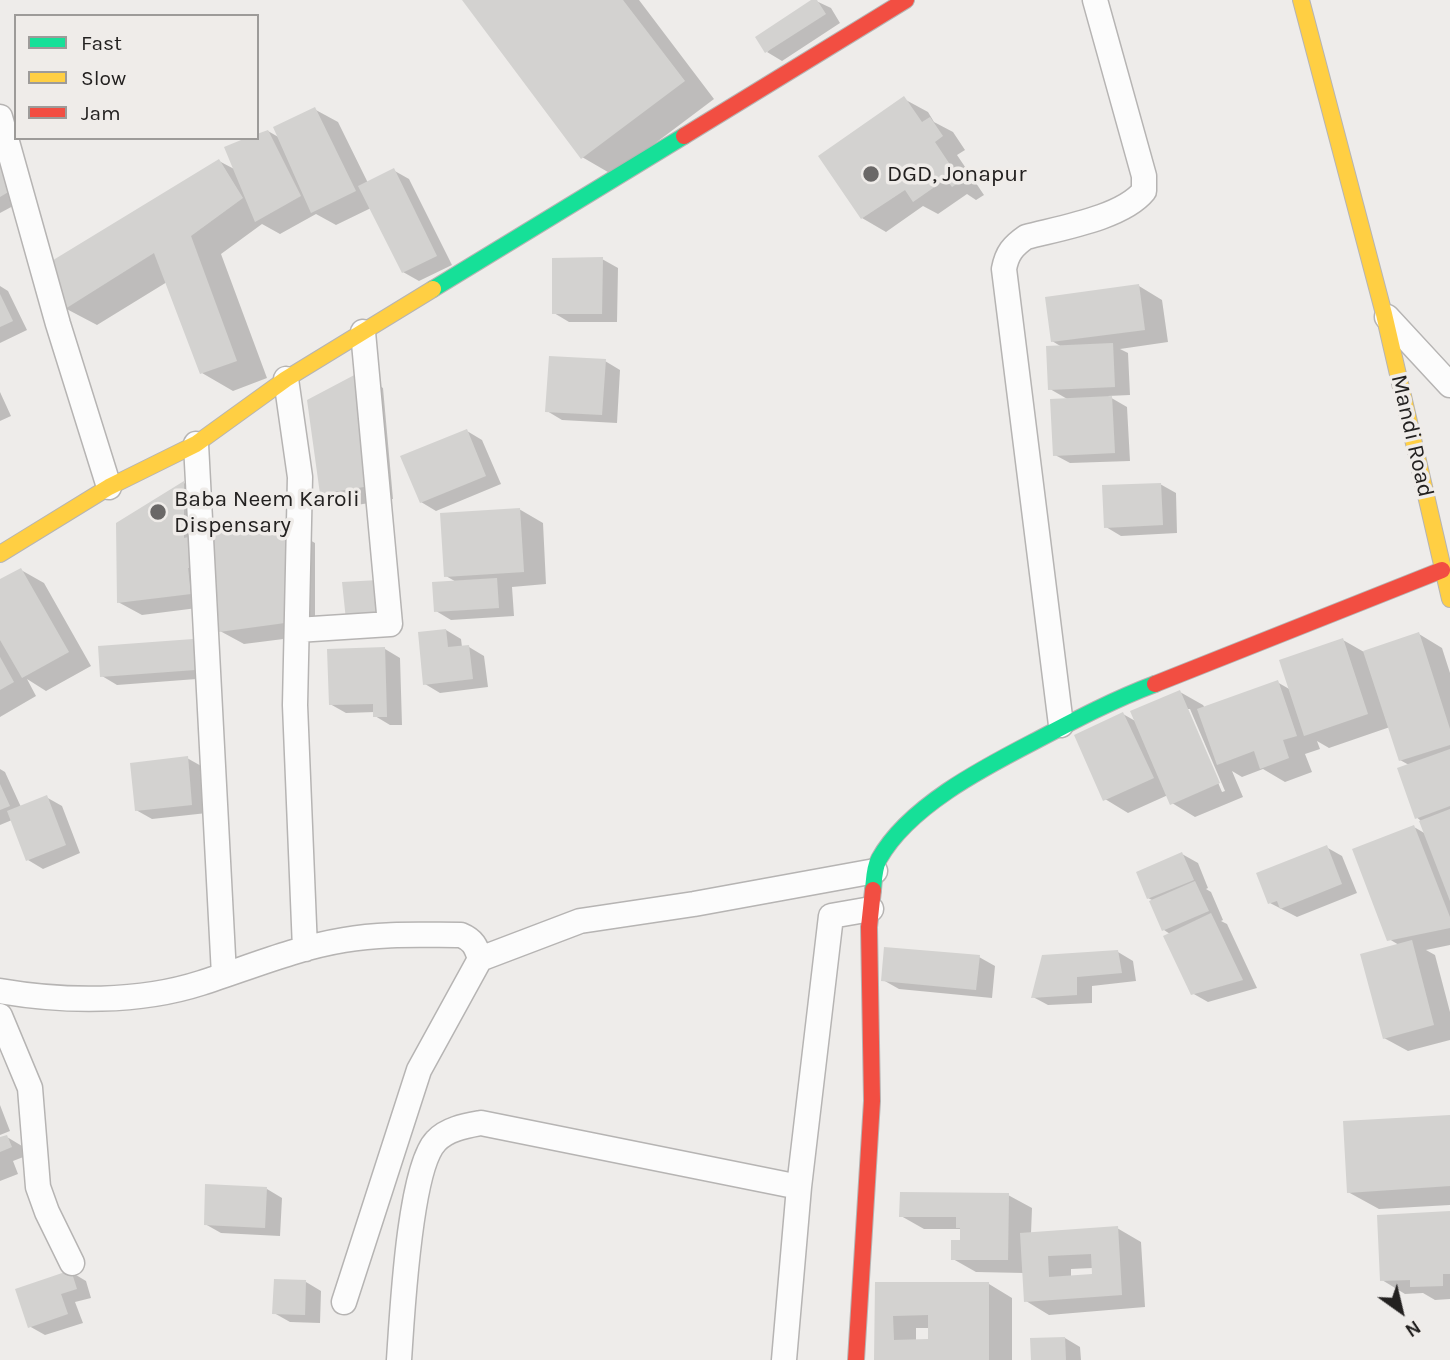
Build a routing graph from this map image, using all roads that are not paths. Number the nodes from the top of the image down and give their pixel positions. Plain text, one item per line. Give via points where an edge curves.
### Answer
1 (906, 0) edge
2 (1095, 0) edge
3 (1301, 0) edge
4 (0, 117) edge
5 (1384, 314) junction
6 (363, 332) junction
7 (286, 379) junction
8 (1450, 385) edge
9 (196, 444) junction
10 (109, 487) junction
11 (0, 554) edge
12 (1442, 570) junction
13 (1450, 599) edge
14 (297, 630) junction
15 (1061, 725) junction
16 (874, 871) junction
17 (871, 909) junction
18 (305, 949) junction
19 (480, 959) junction
20 (224, 975) junction
21 (0, 991) edge
22 (0, 1016) edge
23 (799, 1187) junction
24 (72, 1263) dead end
25 (344, 1302) dead end
26 (399, 1360) edge
27 (784, 1360) edge
28 (856, 1360) edge

1 - 6 street
2 - 15 street via 1144,176 1144,191 1115,212 1026,237 1015,244 1004,269
3 - 5 street, Mandi Road
4 - 10 street
5 - 8 street
5 - 12 street, Mandi Road
6 - 7 street
6 - 14 street via 390,624
7 - 9 street
7 - 14 street via 300,477
9 - 10 street
9 - 20 street
10 - 11 street
12 - 13 street, Mandi Road
12 - 15 street via 1113,700
14 - 18 street via 295,705
15 - 16 street via 976,772 931,804 888,845
16 - 17 street
16 - 19 street via 580,921
17 - 23 street via 831,916
17 - 28 street via 872,1101
18 - 19 street via 383,935 461,935 475,944
18 - 20 street
19 - 25 street via 419,1070
20 - 21 street via 168,992 120,997 62,998
22 - 24 street via 30,1088 38,1187
23 - 26 street via 481,1123 455,1130 436,1140 419,1186 405,1273
23 - 27 street

